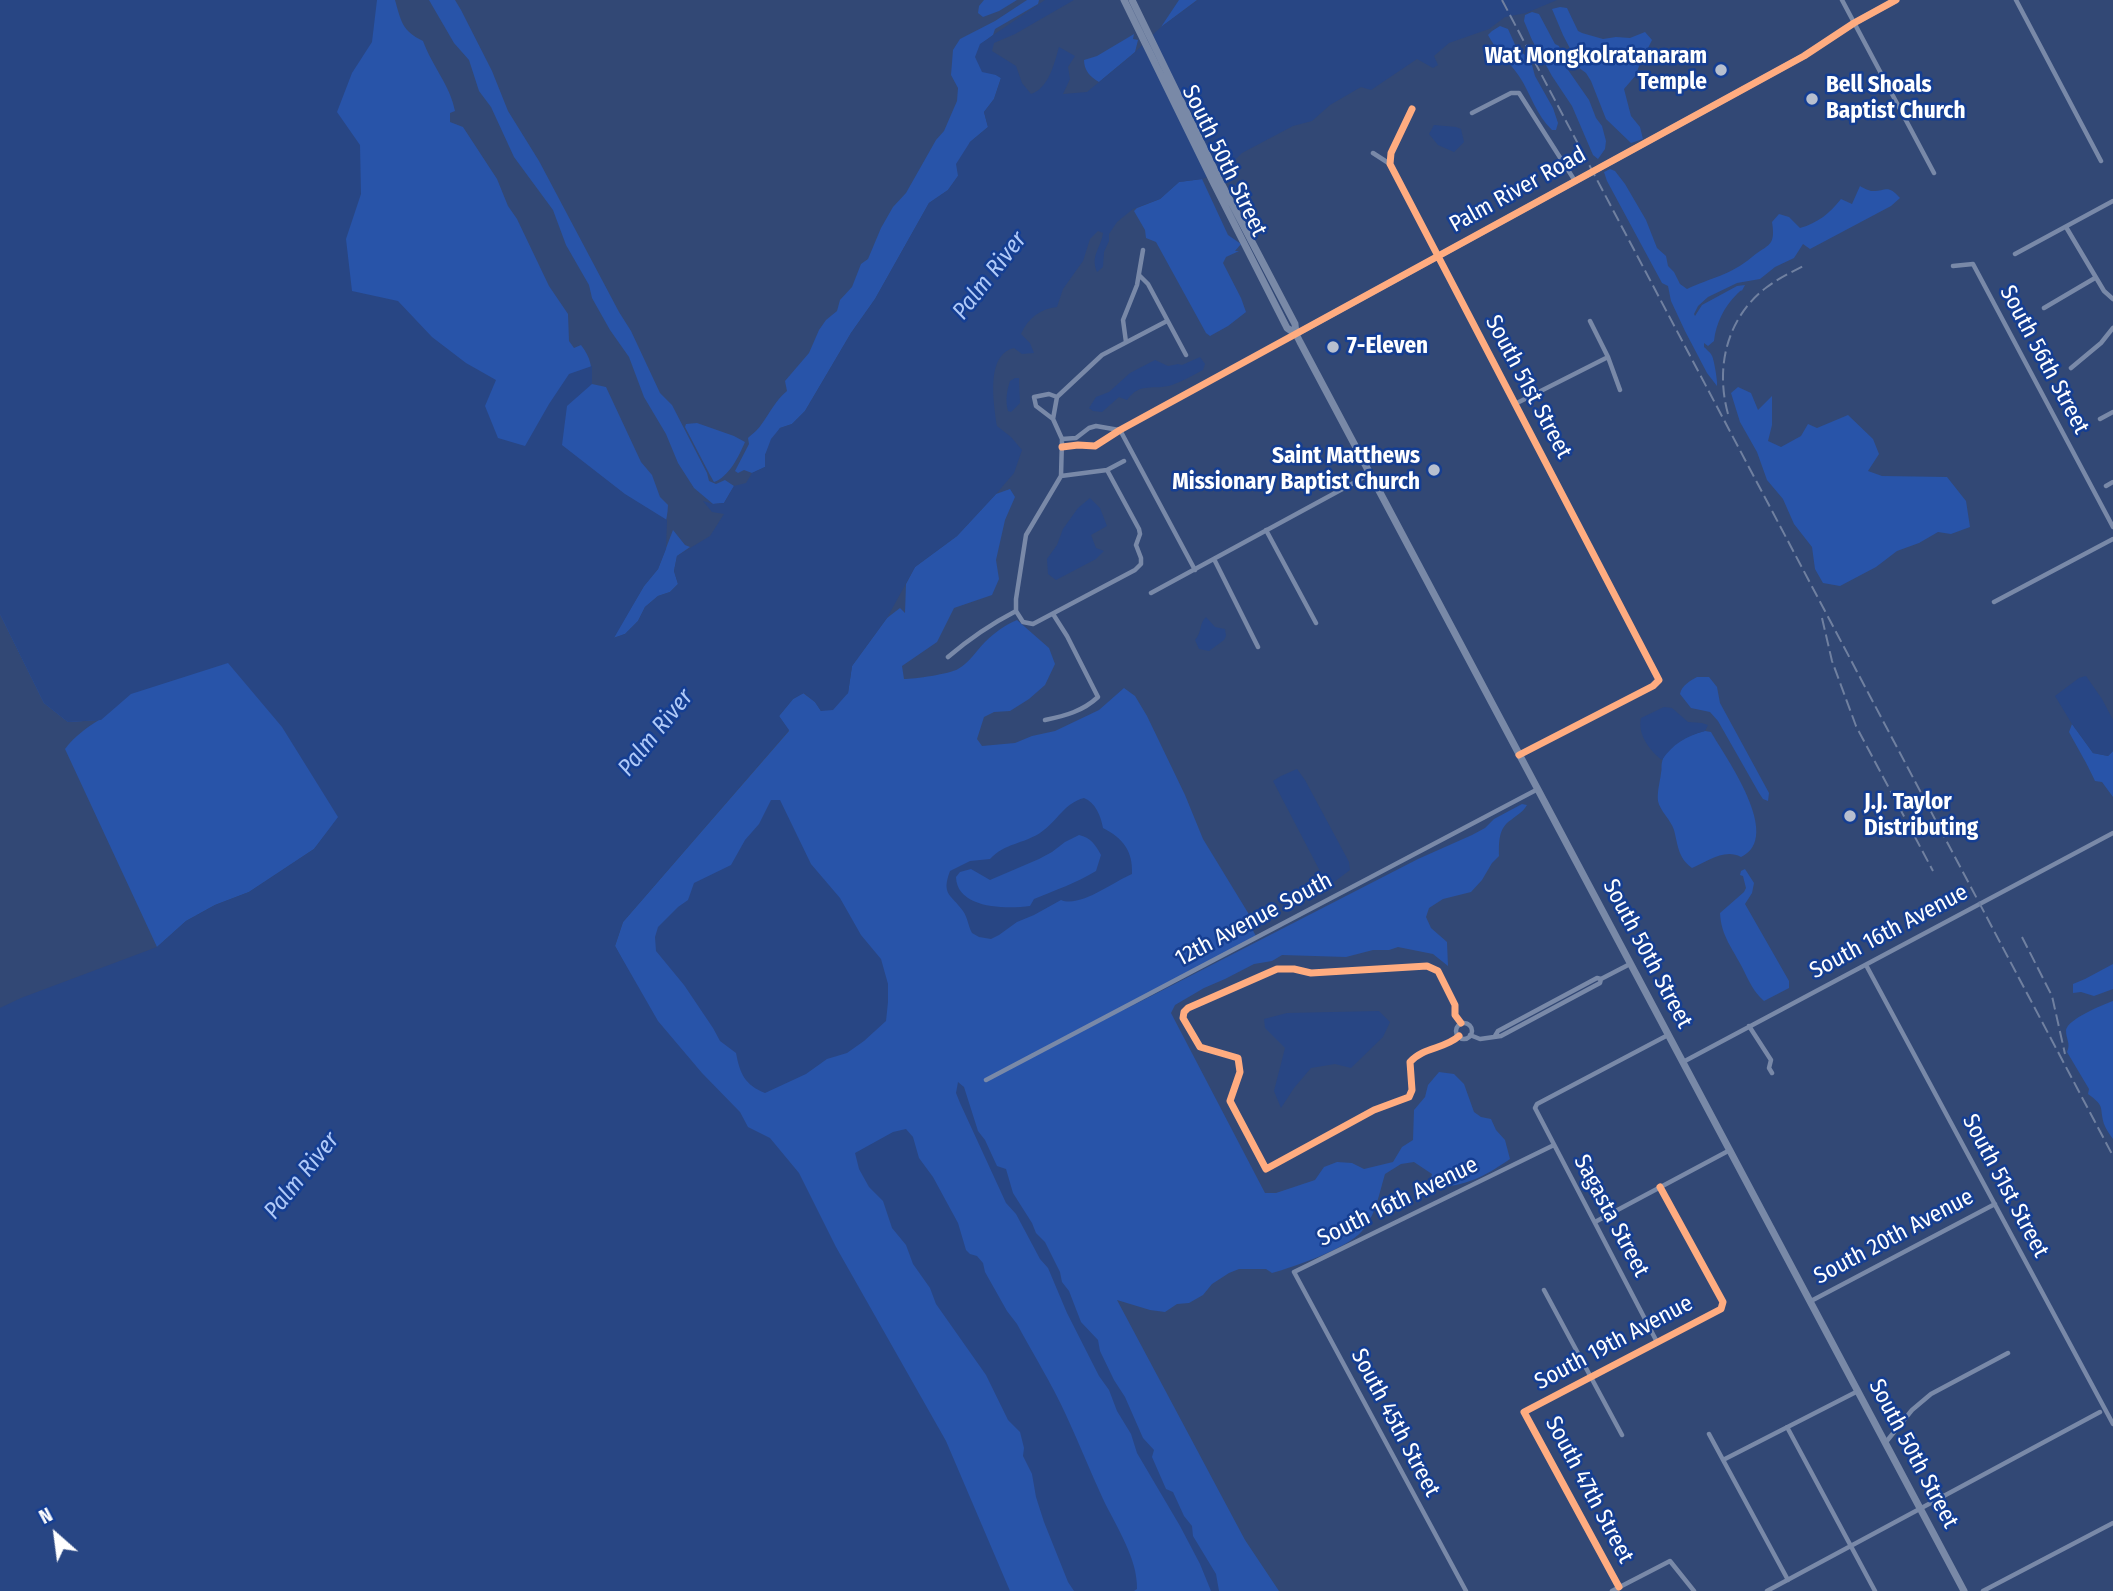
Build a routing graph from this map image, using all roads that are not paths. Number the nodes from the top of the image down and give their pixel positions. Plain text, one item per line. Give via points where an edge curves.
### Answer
1 (1124, 0) edge
2 (1132, 0) edge
3 (1842, 0) edge
4 (1896, 0) edge
5 (2016, 0) edge
6 (1138, 21) junction
7 (1854, 23) junction
8 (1412, 109) dead end
9 (1472, 113) dead end
10 (1373, 153) dead end
11 (2101, 161) dead end
12 (1390, 164) junction
13 (1934, 173) dead end
14 (1575, 180) junction
15 (2113, 201) edge
16 (2066, 226) junction
17 (1143, 250) dead end
18 (2015, 254) dead end
19 (1438, 256) junction
20 (1953, 266) dead end
21 (1139, 275) junction
22 (2095, 278) junction
23 (2113, 299) edge
24 (2044, 308) dead end
25 (1167, 321) junction
26 (1590, 321) dead end
27 (2113, 328) edge
28 (1296, 334) junction
29 (1126, 342) junction
30 (1186, 355) dead end
31 (1608, 357) junction
32 (2071, 368) dead end
33 (1619, 390) dead end
34 (1057, 397) junction
35 (1516, 404) junction
36 (2113, 412) edge
37 (1053, 419) junction
38 (2101, 419) dead end
39 (1120, 430) junction
40 (1081, 436) junction
41 (1062, 439) junction
42 (1083, 445) junction
43 (1062, 447) junction
44 (1124, 461) dead end
45 (1107, 470) junction
46 (1370, 474) junction
47 (1061, 477) junction
48 (2113, 482) edge
49 (2106, 486) dead end
50 (2113, 527) edge
51 (1266, 530) junction
52 (2113, 539) edge
53 (1214, 559) junction
54 (1195, 570) junction
55 (1151, 593) dead end
56 (1994, 602) dead end
57 (1016, 611) junction
58 (1053, 614) junction
59 (1317, 623) dead end
60 (1258, 647) dead end
61 (948, 657) dead end
62 (1045, 720) dead end
63 (1519, 754) junction
64 (1538, 789) junction
65 (2113, 833) edge
66 (1630, 964) junction
67 (1866, 965) junction
68 (1461, 1024) junction
69 (1749, 1026) junction
70 (1470, 1035) junction
71 (1668, 1035) junction
72 (1459, 1036) junction
73 (1683, 1062) junction
74 (1772, 1073) dead end
75 (986, 1080) dead end
76 (1554, 1145) junction
77 (1730, 1150) junction
78 (1660, 1187) junction
79 (1995, 1204) junction
80 (1595, 1222) junction
81 (1294, 1272) joint
82 (1544, 1290) dead end
83 (1810, 1301) junction
84 (1657, 1342) junction
85 (2008, 1353) dead end
86 (1591, 1377) junction
87 (1858, 1391) junction
88 (1524, 1412) joint
89 (2100, 1412) dead end
90 (2113, 1424) edge
91 (1787, 1427) junction
92 (1709, 1434) dead end
93 (1622, 1436) dead end
94 (1885, 1443) junction
95 (1723, 1460) junction
96 (1920, 1509) junction
97 (2113, 1524) edge
98 (1851, 1546) junction
99 (1788, 1580) junction
100 (1619, 1587) junction
101 (1466, 1591) edge
102 (1612, 1591) edge
103 (1694, 1591) edge
104 (1767, 1591) edge
105 (1875, 1591) edge
106 (1964, 1591) edge
107 (1983, 1591) edge

1 - 6 main road, South 50th Street
2 - 6 main road, South 50th Street
3 - 7 street
4 - 7 street, Palm River Road
5 - 11 street
6 - 28 main road, South 50th Street via 1217,183 1295,324
7 - 13 street
7 - 14 street, Palm River Road via 1804,56
8 - 12 street
9 - 14 street via 1519,93
10 - 12 street
12 - 19 street, South 51st Street
14 - 19 street, Palm River Road
15 - 16 street
16 - 18 street
16 - 22 street
17 - 21 street
19 - 28 street, Palm River Road
19 - 35 street, South 51st Street
20 - 50 street, South 56th Street via 1973,264
21 - 25 street
21 - 29 street via 1123,320
22 - 23 street
22 - 24 street
25 - 29 street
25 - 30 street
26 - 31 street
27 - 32 street
28 - 39 street, Palm River Road
28 - 46 main road, South 50th Street
29 - 34 street via 1094,362
31 - 33 street
31 - 35 street
34 - 37 street
34 - 37 street via 1034,397 1037,407
35 - 63 street, South 51st Street via 1659,680
36 - 38 street
37 - 41 street
39 - 40 street, Palm River Road via 1096,426
39 - 42 street, Palm River Road via 1101,444
39 - 54 street
40 - 41 street, Palm River Road
40 - 42 street
41 - 43 street
42 - 43 street, Palm River Road
43 - 47 street
44 - 45 street
45 - 47 street
45 - 58 street via 1139,529 1136,545 1141,564
46 - 51 street
46 - 63 main road, South 50th Street
47 - 57 street via 1026,535
48 - 49 street
51 - 53 street
51 - 59 street
52 - 56 street
53 - 54 street
53 - 60 street
54 - 55 street
57 - 58 street via 1028,624
57 - 61 street
58 - 62 street via 1098,697 1066,716
63 - 64 main road, South 50th Street
64 - 66 main road, South 50th Street
64 - 75 street, 12th Avenue South
65 - 67 street, South 16th Avenue
66 - 70 street via 1554,1000 1495,1036 1480,1039
66 - 71 main road, South 50th Street
67 - 69 street, South 16th Avenue
67 - 79 street, South 51st Street
68 - 70 street via 1470,1026
68 - 72 street
68 - 72 street via 1438,971 1427,966 1311,973 1277,969 1188,1008 1183,1018 1200,1047 1238,1058 1240,1072 1230,1101 1266,1168 1374,1110 1409,1097 1410,1062
69 - 73 street, South 16th Avenue
69 - 74 street via 1771,1060
70 - 72 street
71 - 73 main road, South 50th Street
71 - 76 street, Sagasta Street via 1535,1105
73 - 77 main road, South 50th Street
76 - 80 street, Sagasta Street
76 - 81 street, South 16th Avenue
77 - 78 street
77 - 83 main road, South 50th Street
78 - 80 street
78 - 84 street, South 19th Avenue via 1723,1302 1721,1308
79 - 83 street, South 20th Avenue
79 - 90 street, South 51st Street
80 - 84 street, Sagasta Street
81 - 101 street, South 45th Street
82 - 86 street
83 - 87 main road, South 50th Street
84 - 86 street, South 19th Avenue
85 - 94 street via 1931,1394 1912,1409
86 - 88 street, South 19th Avenue
86 - 93 street
87 - 91 street
87 - 94 main road, South 50th Street
88 - 100 street, South 47th Street
89 - 96 street
91 - 95 street
91 - 98 street
92 - 95 street
94 - 96 main road, South 50th Street
95 - 99 street
96 - 98 street
96 - 106 main road, South 50th Street
97 - 107 street
98 - 99 street
98 - 105 street
99 - 104 street
100 - 102 street
100 - 103 street via 1670,1561

